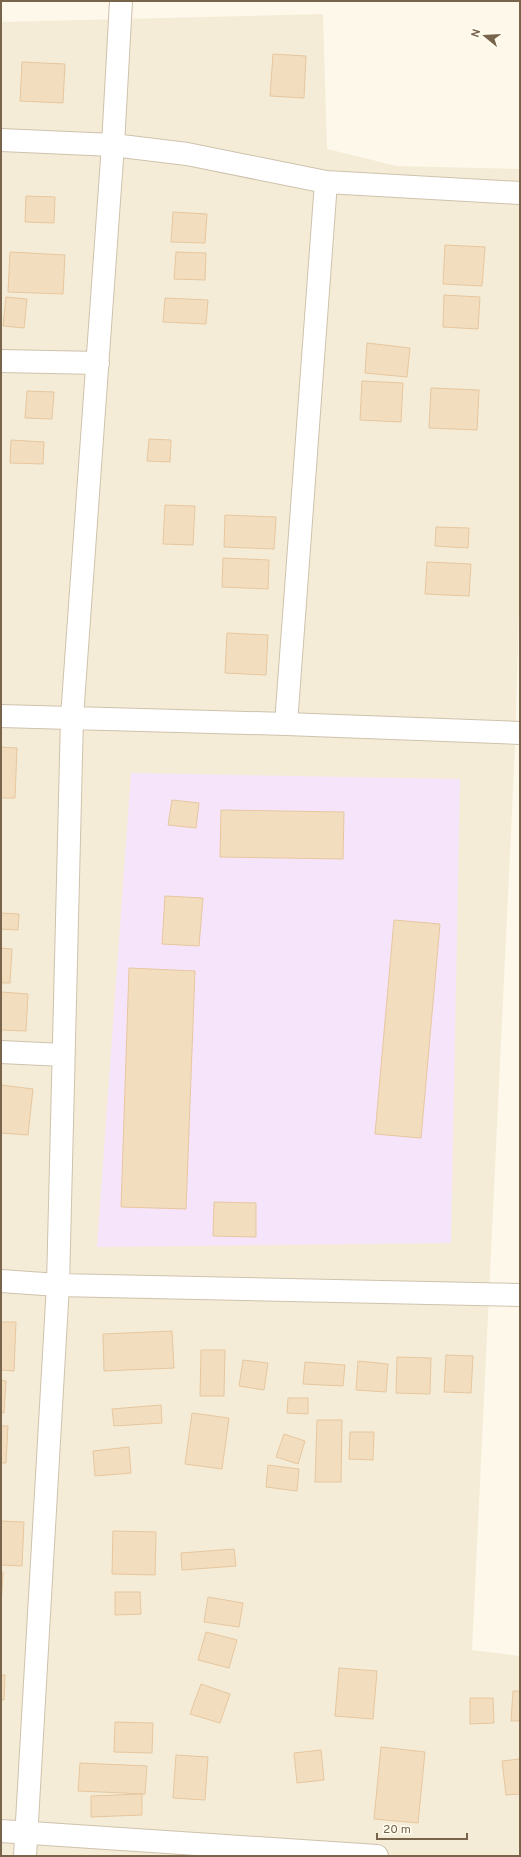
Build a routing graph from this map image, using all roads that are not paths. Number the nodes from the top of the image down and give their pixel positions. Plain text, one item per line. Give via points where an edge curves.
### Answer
1 (121, 1) edge
2 (1, 140) edge
3 (114, 145) junction
4 (326, 182) junction
5 (520, 193) edge
6 (1, 361) edge
7 (98, 363) junction
8 (1, 716) edge
9 (72, 717) junction
10 (286, 724) junction
11 (520, 733) edge
12 (1, 1052) edge
13 (63, 1055) junction
14 (1, 1281) edge
15 (58, 1285) junction
16 (520, 1295) edge
17 (1, 1831) edge
18 (26, 1832) junction
19 (25, 1856) edge
20 (377, 1856) edge

1 - 3 street
2 - 3 street
3 - 4 street via 186,154
3 - 7 street
4 - 5 street
4 - 10 street
6 - 7 street
7 - 9 street
8 - 9 street
9 - 10 street
9 - 13 street
10 - 11 street
12 - 13 street
13 - 15 street
14 - 15 street
15 - 16 street
15 - 18 street
17 - 18 street
18 - 19 street
18 - 20 street

